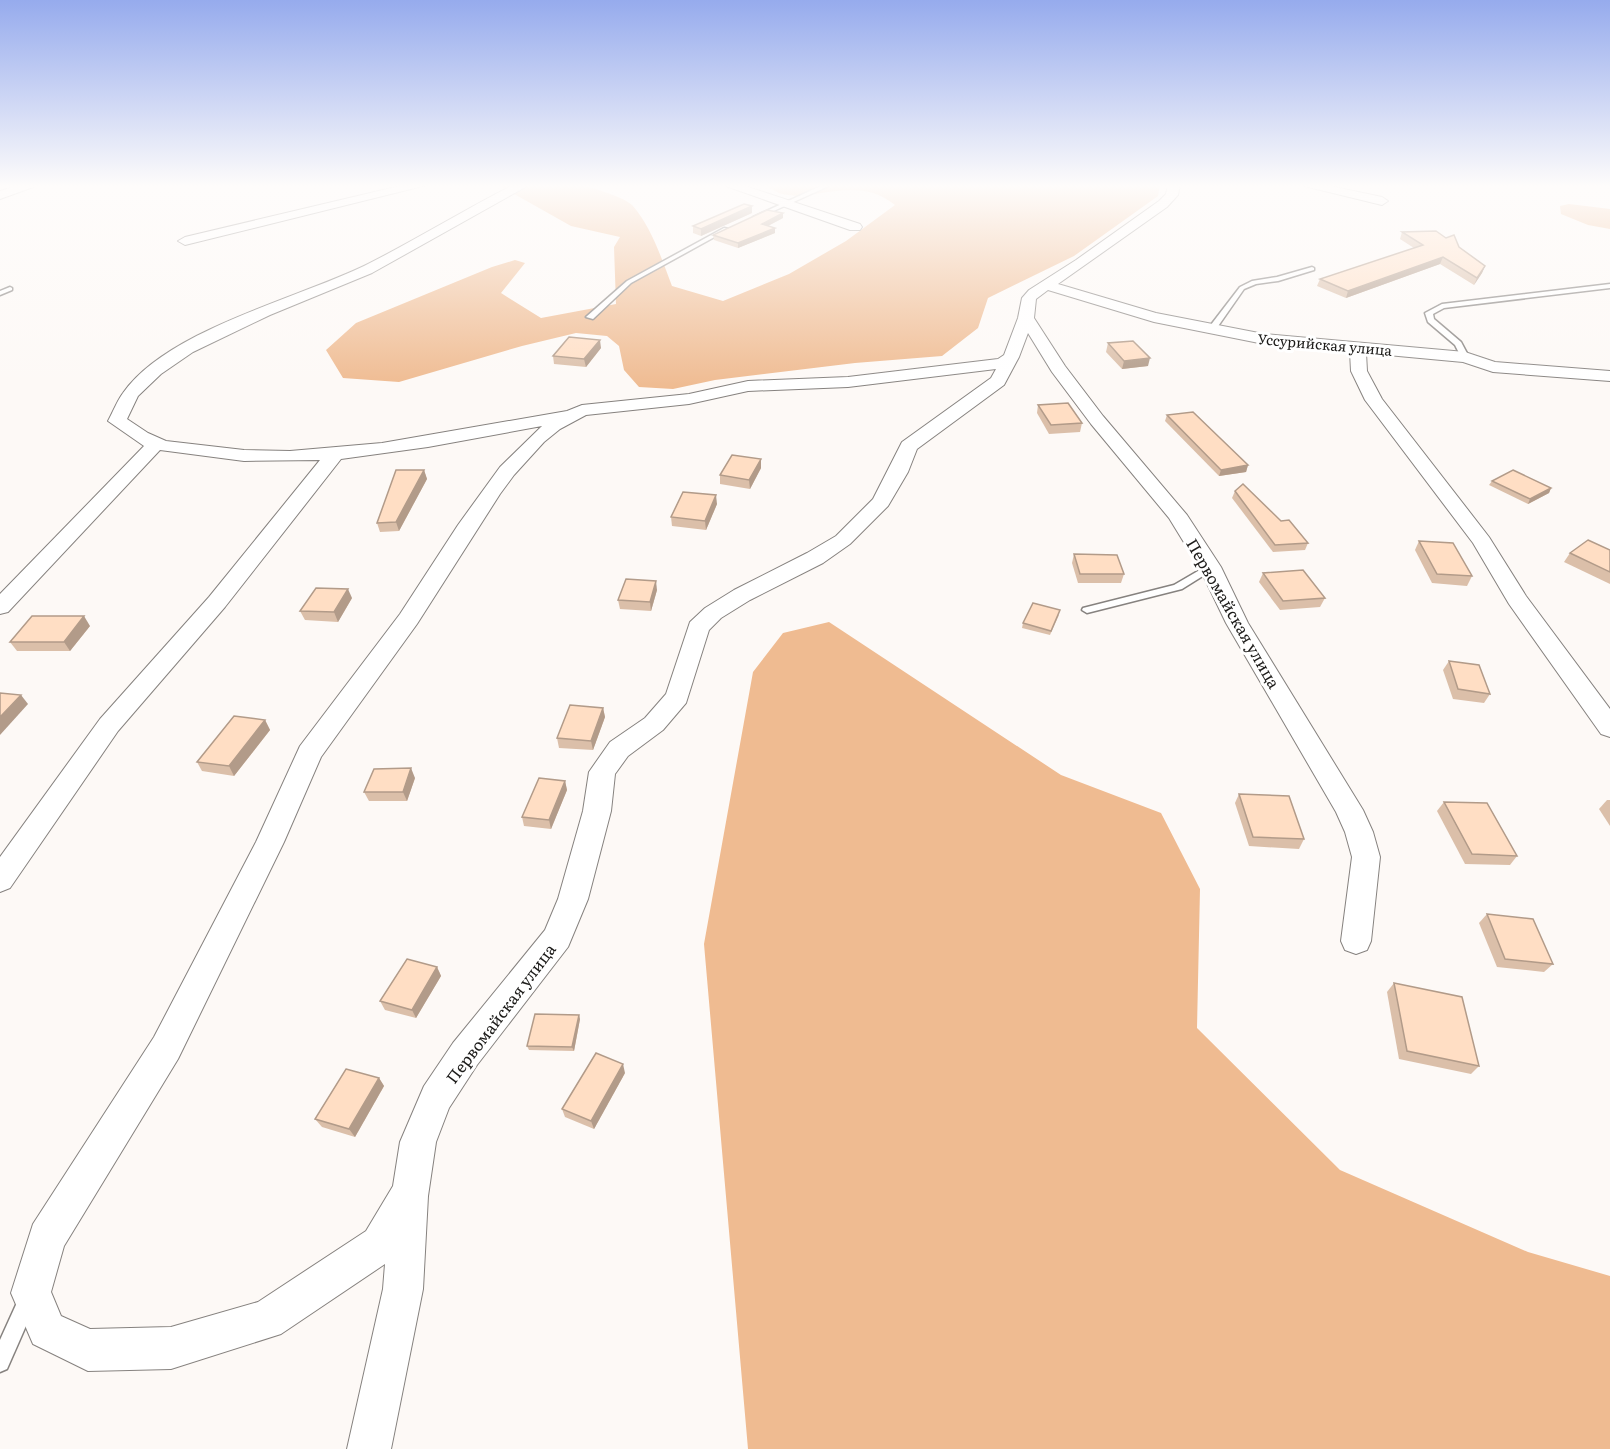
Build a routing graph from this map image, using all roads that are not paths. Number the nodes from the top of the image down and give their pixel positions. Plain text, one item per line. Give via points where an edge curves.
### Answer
1 (400, 253) edge
2 (684, 253) edge
3 (1096, 253) edge
4 (1312, 269) dead end
5 (1045, 285) junction
6 (1610, 286) edge
7 (10, 289) dead end
8 (0, 293) edge
9 (590, 316) dead end
10 (1026, 318) junction
11 (1211, 330) junction
12 (1358, 349) junction
13 (1011, 357) junction
14 (1465, 357) junction
15 (1610, 376) edge
16 (572, 414) junction
17 (156, 444) junction
18 (334, 455) junction
19 (1210, 567) junction
20 (0, 607) edge
21 (1087, 610) dead end
22 (1610, 728) edge
23 (0, 880) edge
24 (1356, 941) dead end
25 (411, 1191) junction
26 (31, 1293) junction
27 (0, 1362) edge
28 (369, 1449) edge

1 - 17 street via 209,336 176,356 127,398 117,421
2 - 9 lane via 629,282
3 - 5 street, Первомайская улица
4 - 11 lane via 1242,288
5 - 10 street, Первомайская улица via 1029,298
5 - 11 street, Уссурийская улица
6 - 14 lane via 1442,306 1429,313
7 - 8 lane
10 - 13 street, Первомайская улица
10 - 19 street, Первомайская улица via 1097,420 1177,515
11 - 12 street, Уссурийская улица
12 - 14 street, Уссурийская улица
12 - 22 street via 1359,371 1374,400 1482,541 1517,599
13 - 16 street via 988,366 848,382 748,386 690,399
13 - 25 street, Первомайская улица via 998,381 909,446 881,502 843,540 742,595 698,627 677,697 654,724 619,749 602,772 597,811 573,899 557,938 472,1045 436,1098 418,1142
14 - 15 street, Уссурийская улица via 1493,367
16 - 18 street
16 - 26 street via 538,438 507,471 409,619 309,753 270,842 166,1048 47,1238
17 - 18 street via 219,454
17 - 20 street
18 - 23 street via 217,602 109,725
19 - 21 lane via 1178,587
19 - 24 street, Первомайская улица via 1237,623 1359,832 1366,857
25 - 26 street, Первомайская улица via 380,1245 267,1320 171,1348 88,1350 47,1330
25 - 28 street via 403,1289
26 - 27 lane

